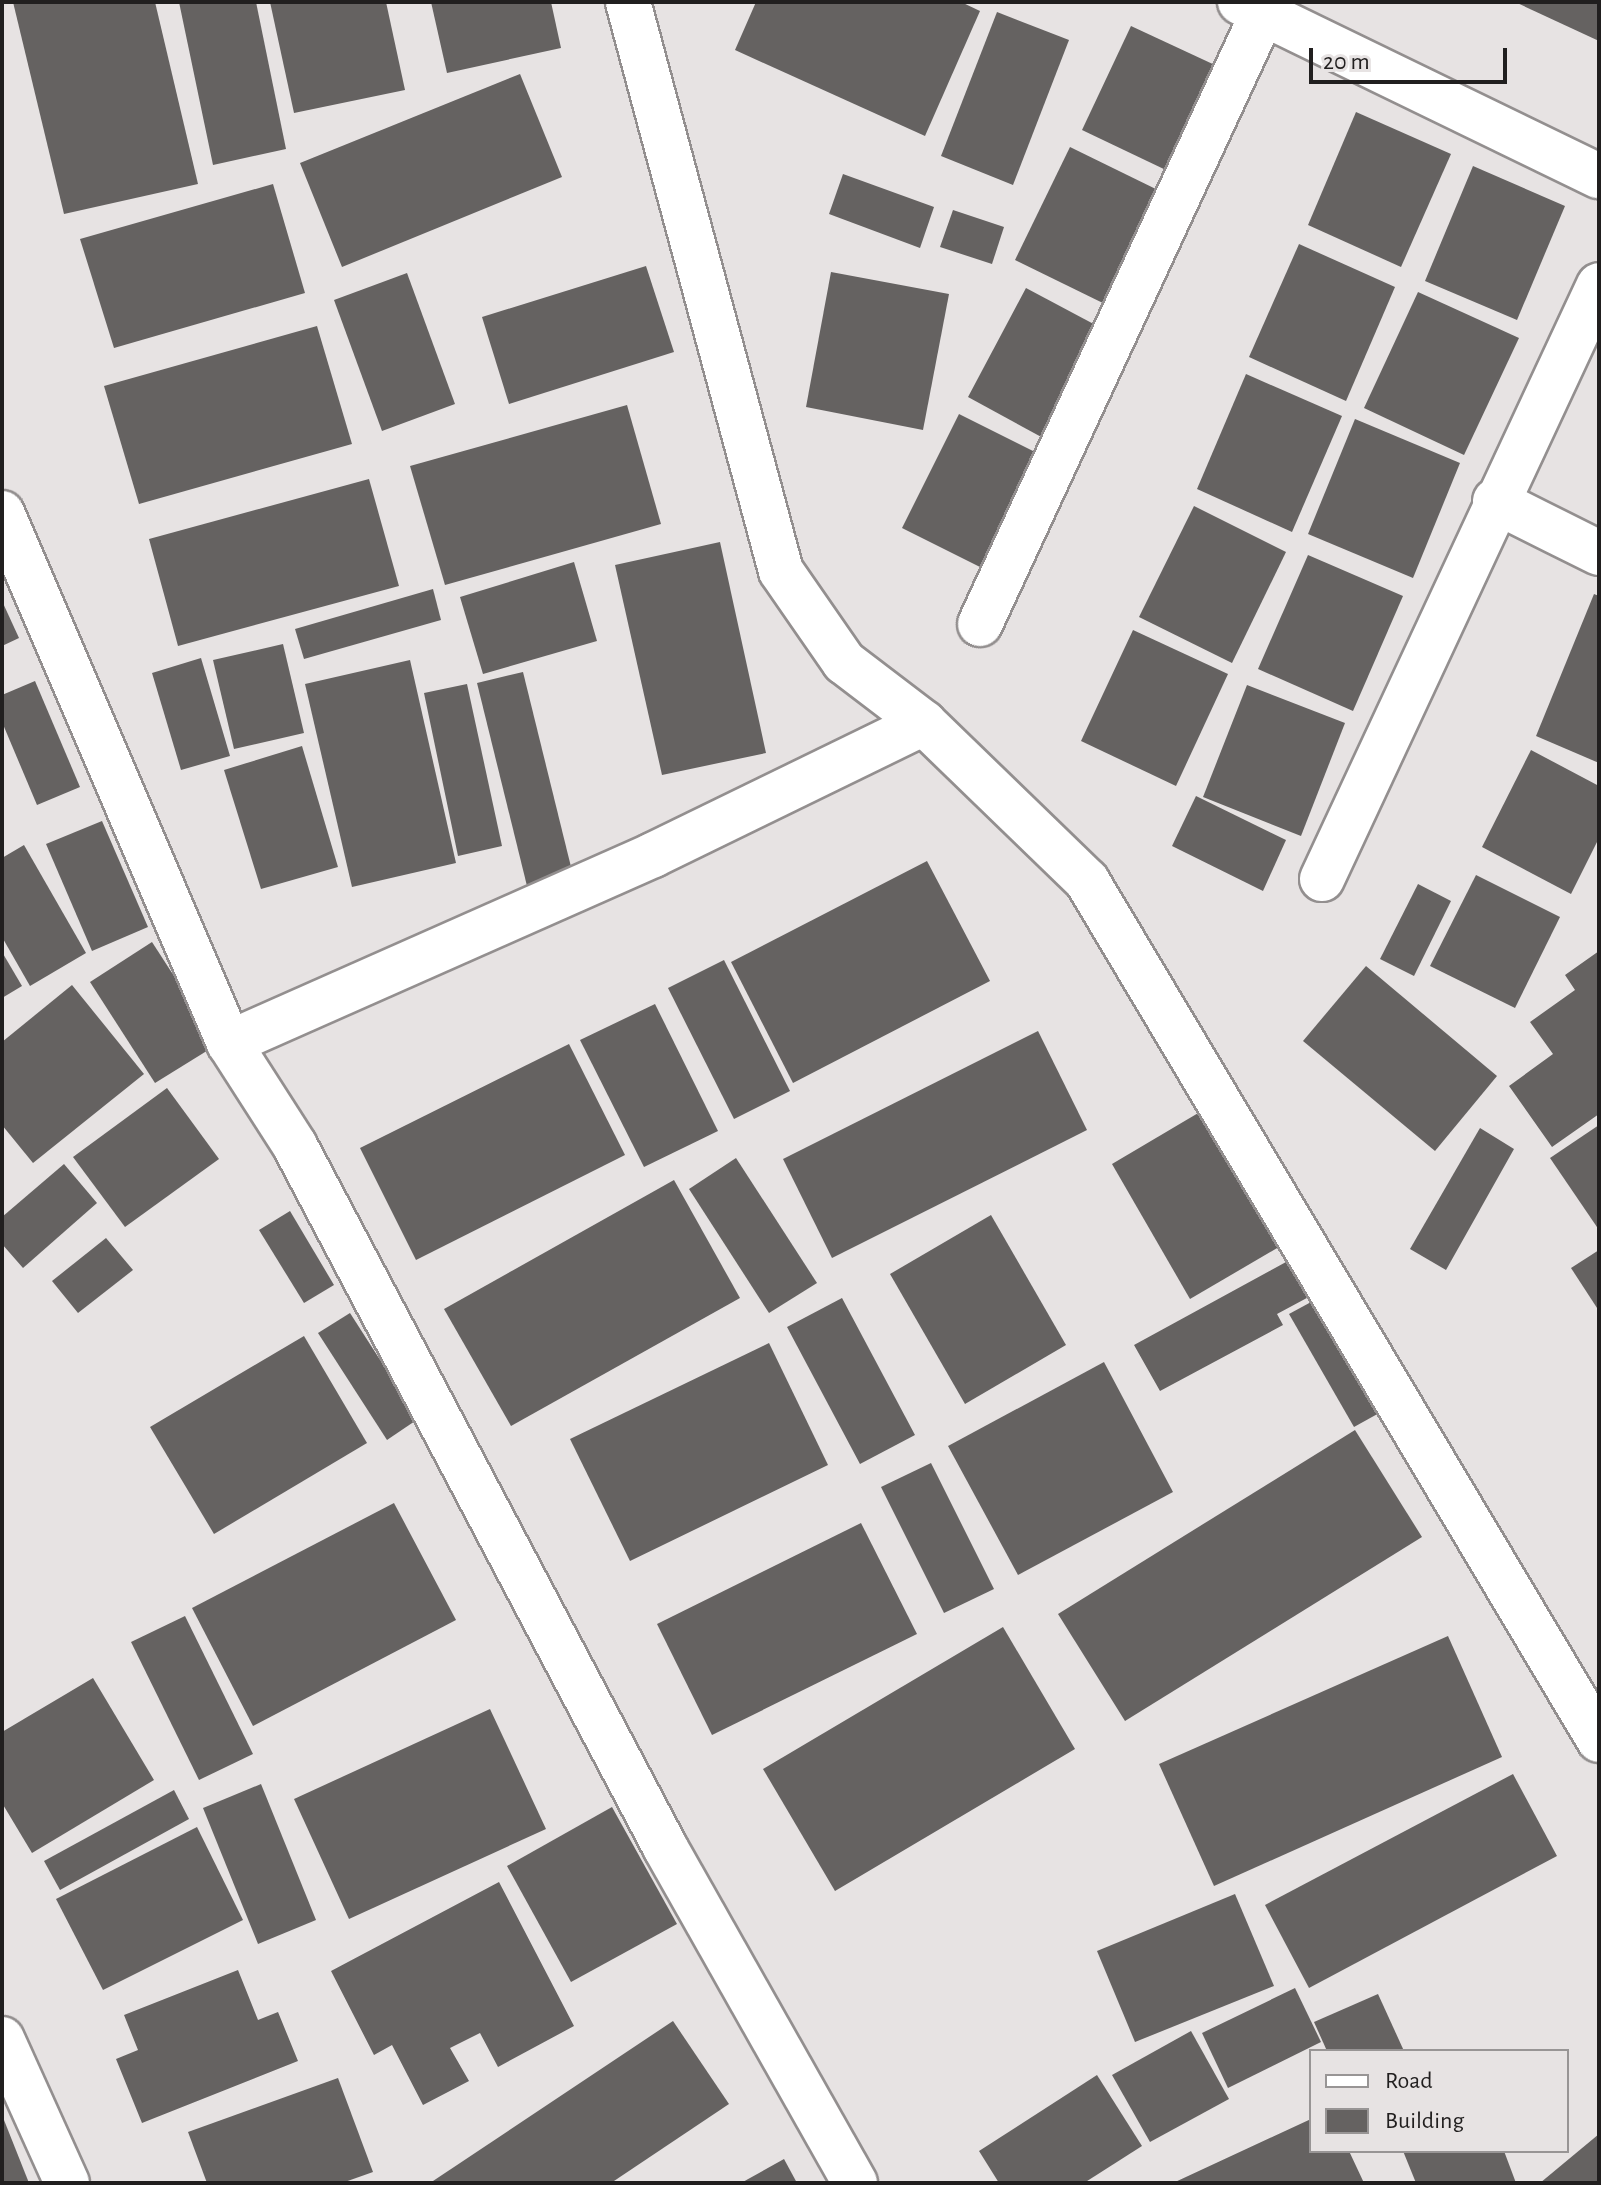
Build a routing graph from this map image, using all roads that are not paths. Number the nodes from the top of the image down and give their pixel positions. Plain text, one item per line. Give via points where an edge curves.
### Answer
1 (628, 2) edge
2 (1252, 8) edge
3 (1599, 176) edge
4 (1599, 285) edge
5 (1495, 501) junction
6 (2, 513) edge
7 (1599, 553) edge
8 (980, 624) dead end
9 (924, 723) junction
10 (1322, 879) dead end
11 (229, 1043) junction
12 (1599, 1740) edge
13 (2, 2039) edge
14 (67, 2183) edge
15 (855, 2183) edge

1 - 9 street via 781,571 844,662
2 - 3 street
2 - 8 street
4 - 5 street
5 - 7 street
5 - 10 street
6 - 11 street
9 - 11 street via 653,855
9 - 12 street via 1087,881
11 - 15 street via 295,1146 665,1847
13 - 14 street

